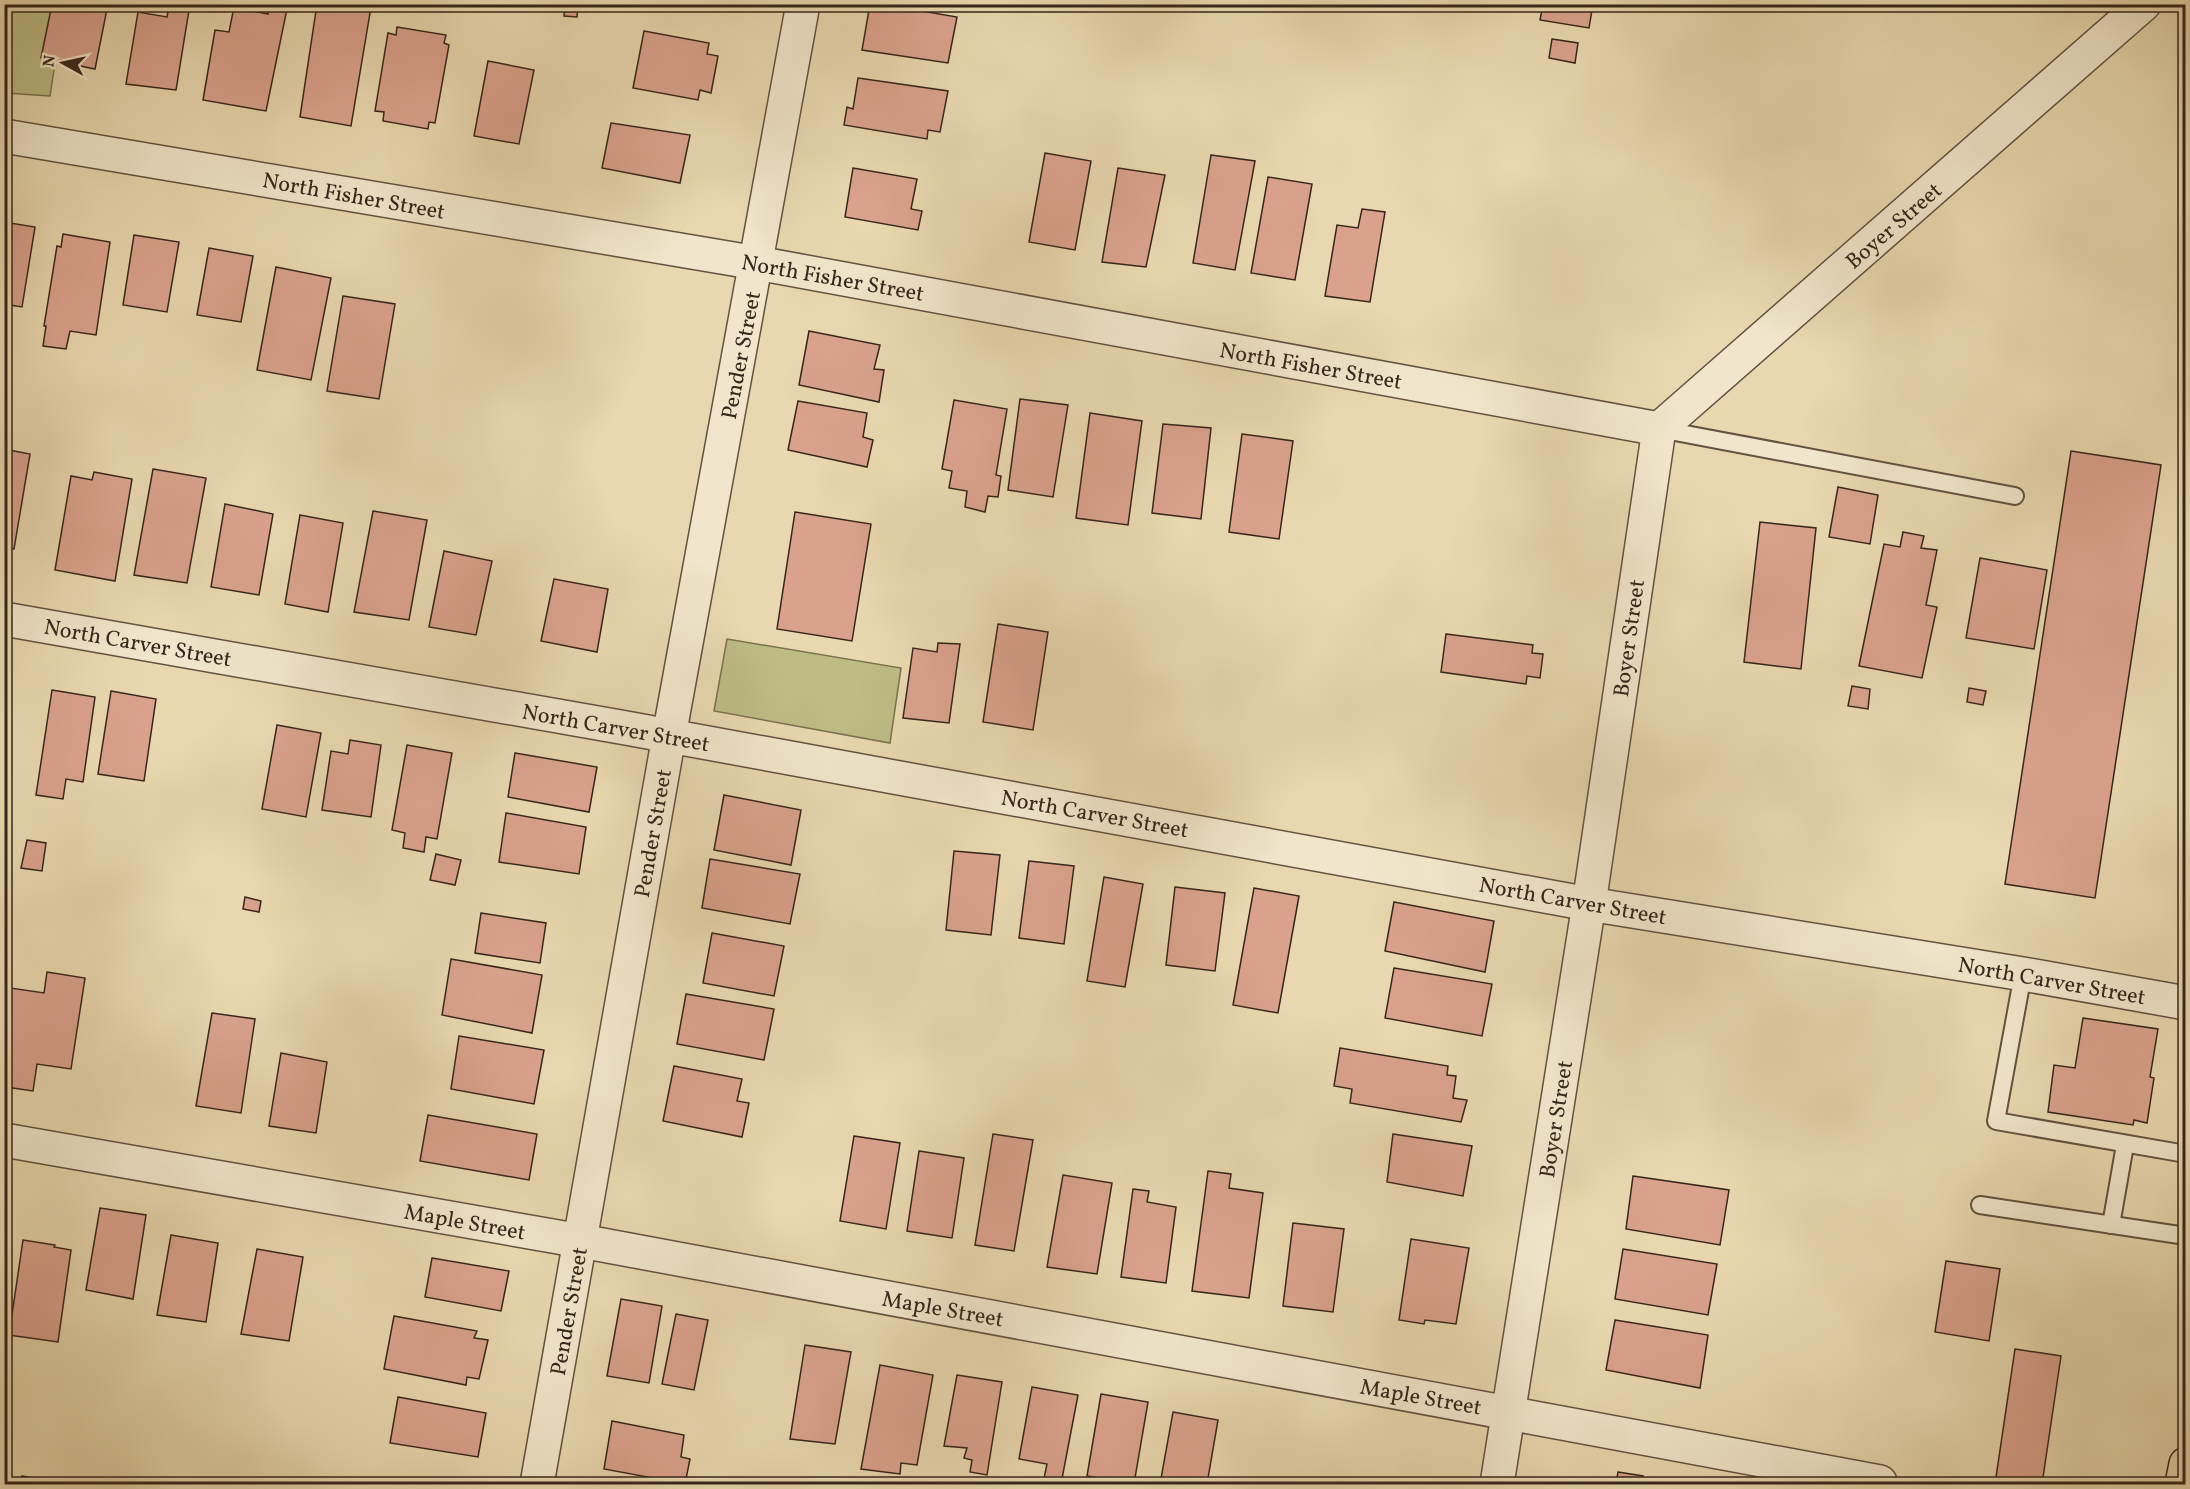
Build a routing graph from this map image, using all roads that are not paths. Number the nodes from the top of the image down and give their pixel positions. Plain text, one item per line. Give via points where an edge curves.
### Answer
1 (803, 4) edge
2 (2144, 4) edge
3 (4, 136) edge
4 (757, 263) junction
5 (1659, 429) junction
6 (2015, 496) dead end
7 (4, 619) edge
8 (669, 736) junction
9 (1589, 903) junction
10 (2023, 974) junction
11 (2186, 1003) edge
12 (4, 1140) edge
13 (2125, 1145) junction
14 (2186, 1154) edge
15 (1980, 1205) dead end
16 (2111, 1226) junction
17 (2186, 1236) edge
18 (581, 1241) junction
19 (1510, 1412) junction
20 (2186, 1464) edge
21 (1880, 1482) dead end
22 (537, 1485) edge
23 (1497, 1485) edge
24 (2182, 1485) edge

1 - 4 street, Pender Street
2 - 5 street, Boyer Street
3 - 4 street, North Fisher Street
4 - 5 street, North Fisher Street
4 - 8 street, Pender Street
5 - 6 lane
5 - 9 street, Boyer Street
7 - 8 street, North Carver Street
8 - 9 street, North Carver Street
8 - 18 street, Pender Street
9 - 10 street, North Carver Street
9 - 19 street, Boyer Street
10 - 11 street, North Carver Street
10 - 13 lane via 1996,1121
12 - 18 street, Maple Street
13 - 14 lane
13 - 16 lane
15 - 16 lane
16 - 17 lane
18 - 19 street, Maple Street
18 - 22 street, Pender Street
19 - 21 street, Maple Street
19 - 23 street, Boyer Street
20 - 24 main road

